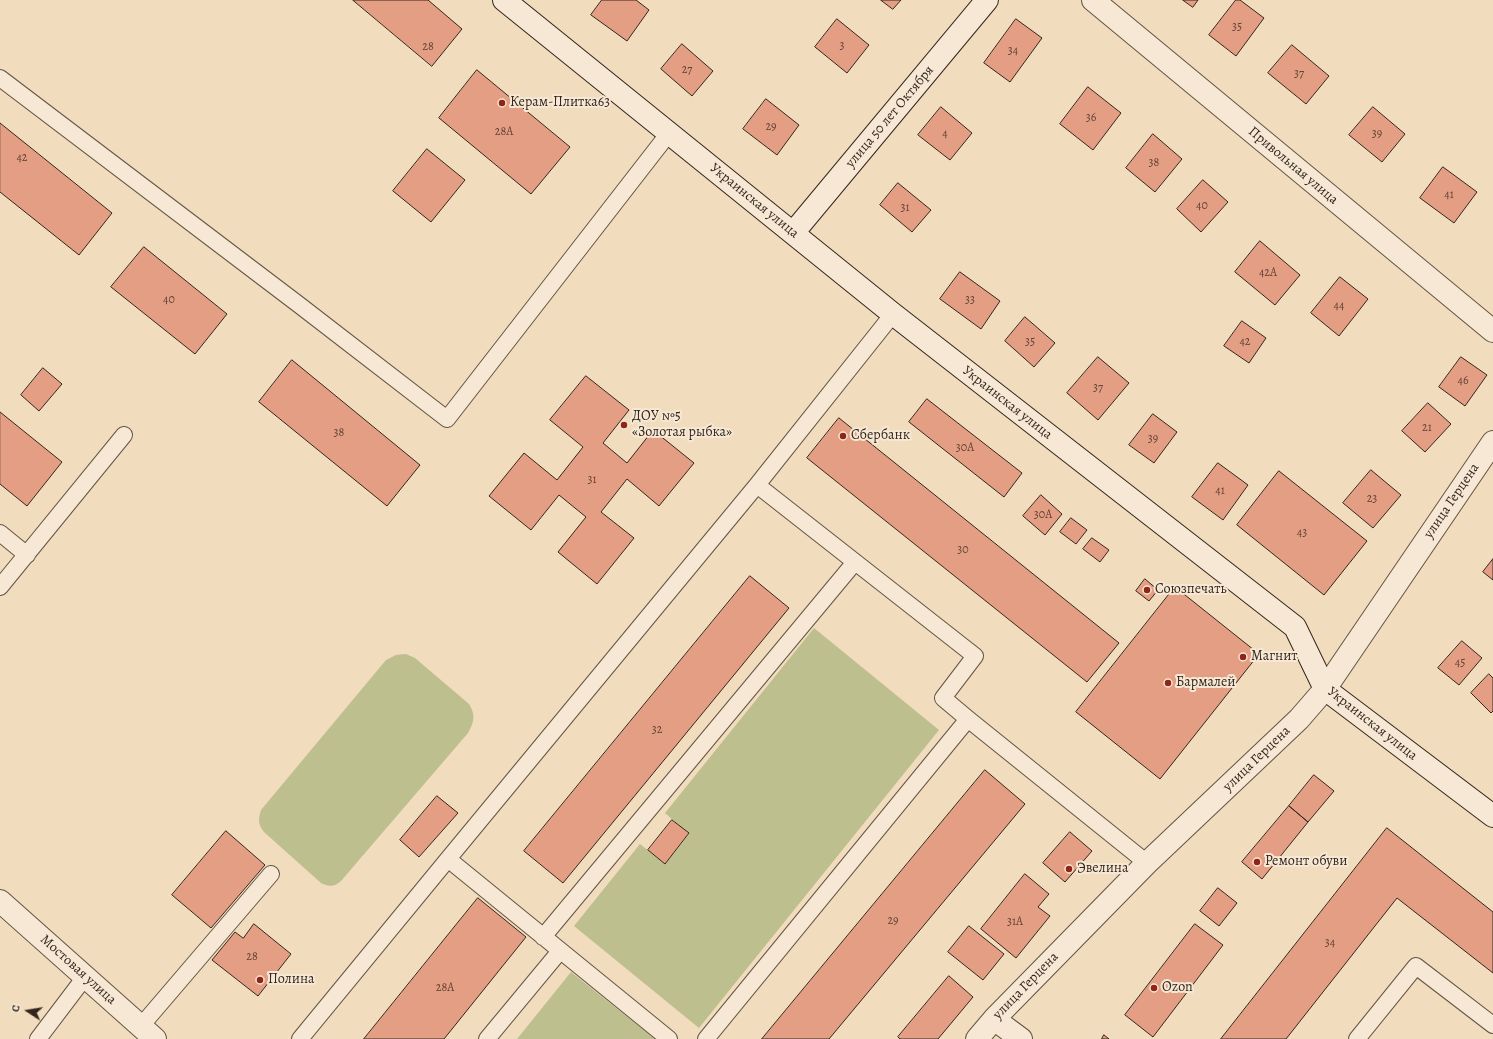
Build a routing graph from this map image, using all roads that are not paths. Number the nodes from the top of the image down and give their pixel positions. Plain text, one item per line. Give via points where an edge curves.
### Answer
1 (504, 0) edge
2 (987, 0) edge
3 (1093, 0) edge
4 (0, 78) edge
5 (669, 134) junction
6 (793, 233) junction
7 (893, 314) junction
8 (1493, 331) edge
9 (124, 435) dead end
10 (1493, 442) edge
11 (757, 485) junction
12 (0, 533) edge
13 (27, 554) junction
14 (855, 562) junction
15 (0, 587) edge
16 (1325, 689) junction
17 (968, 719) junction
18 (1493, 816) edge
19 (448, 859) junction
20 (1147, 863) junction
21 (271, 874) dead end
22 (0, 901) edge
23 (543, 937) junction
24 (560, 952) junction
25 (85, 977) junction
26 (994, 1019) junction
27 (1493, 1025) edge
28 (148, 1033) edge
29 (38, 1039) edge
30 (300, 1039) edge
31 (487, 1039) edge
32 (669, 1039) edge
33 (706, 1039) edge
34 (977, 1039) edge
35 (1021, 1039) edge
36 (1357, 1039) edge

1 - 5 street, Украинская улица
2 - 6 street, улица 50 лет Октября
3 - 8 street, Привольная улица
4 - 5 lane via 447,419
5 - 6 street, Украинская улица
6 - 7 street, Украинская улица
7 - 11 lane
7 - 16 street, Украинская улица via 1295,627
9 - 13 lane
10 - 16 street, улица Герцена
11 - 14 lane
11 - 19 lane
12 - 13 lane
13 - 15 lane
14 - 17 lane via 975,656 943,698
14 - 23 lane
16 - 18 street, Украинская улица
16 - 20 street, улица Герцена via 1299,719
17 - 20 lane
17 - 33 lane
19 - 23 lane
19 - 30 lane
20 - 26 street, улица Герцена
21 - 28 lane
22 - 25 street, Мостовая улица
23 - 24 lane
24 - 31 lane
24 - 32 lane
25 - 28 street, Мостовая улица
25 - 29 lane
26 - 34 street, улица Герцена
26 - 35 street
27 - 36 lane via 1416,966

